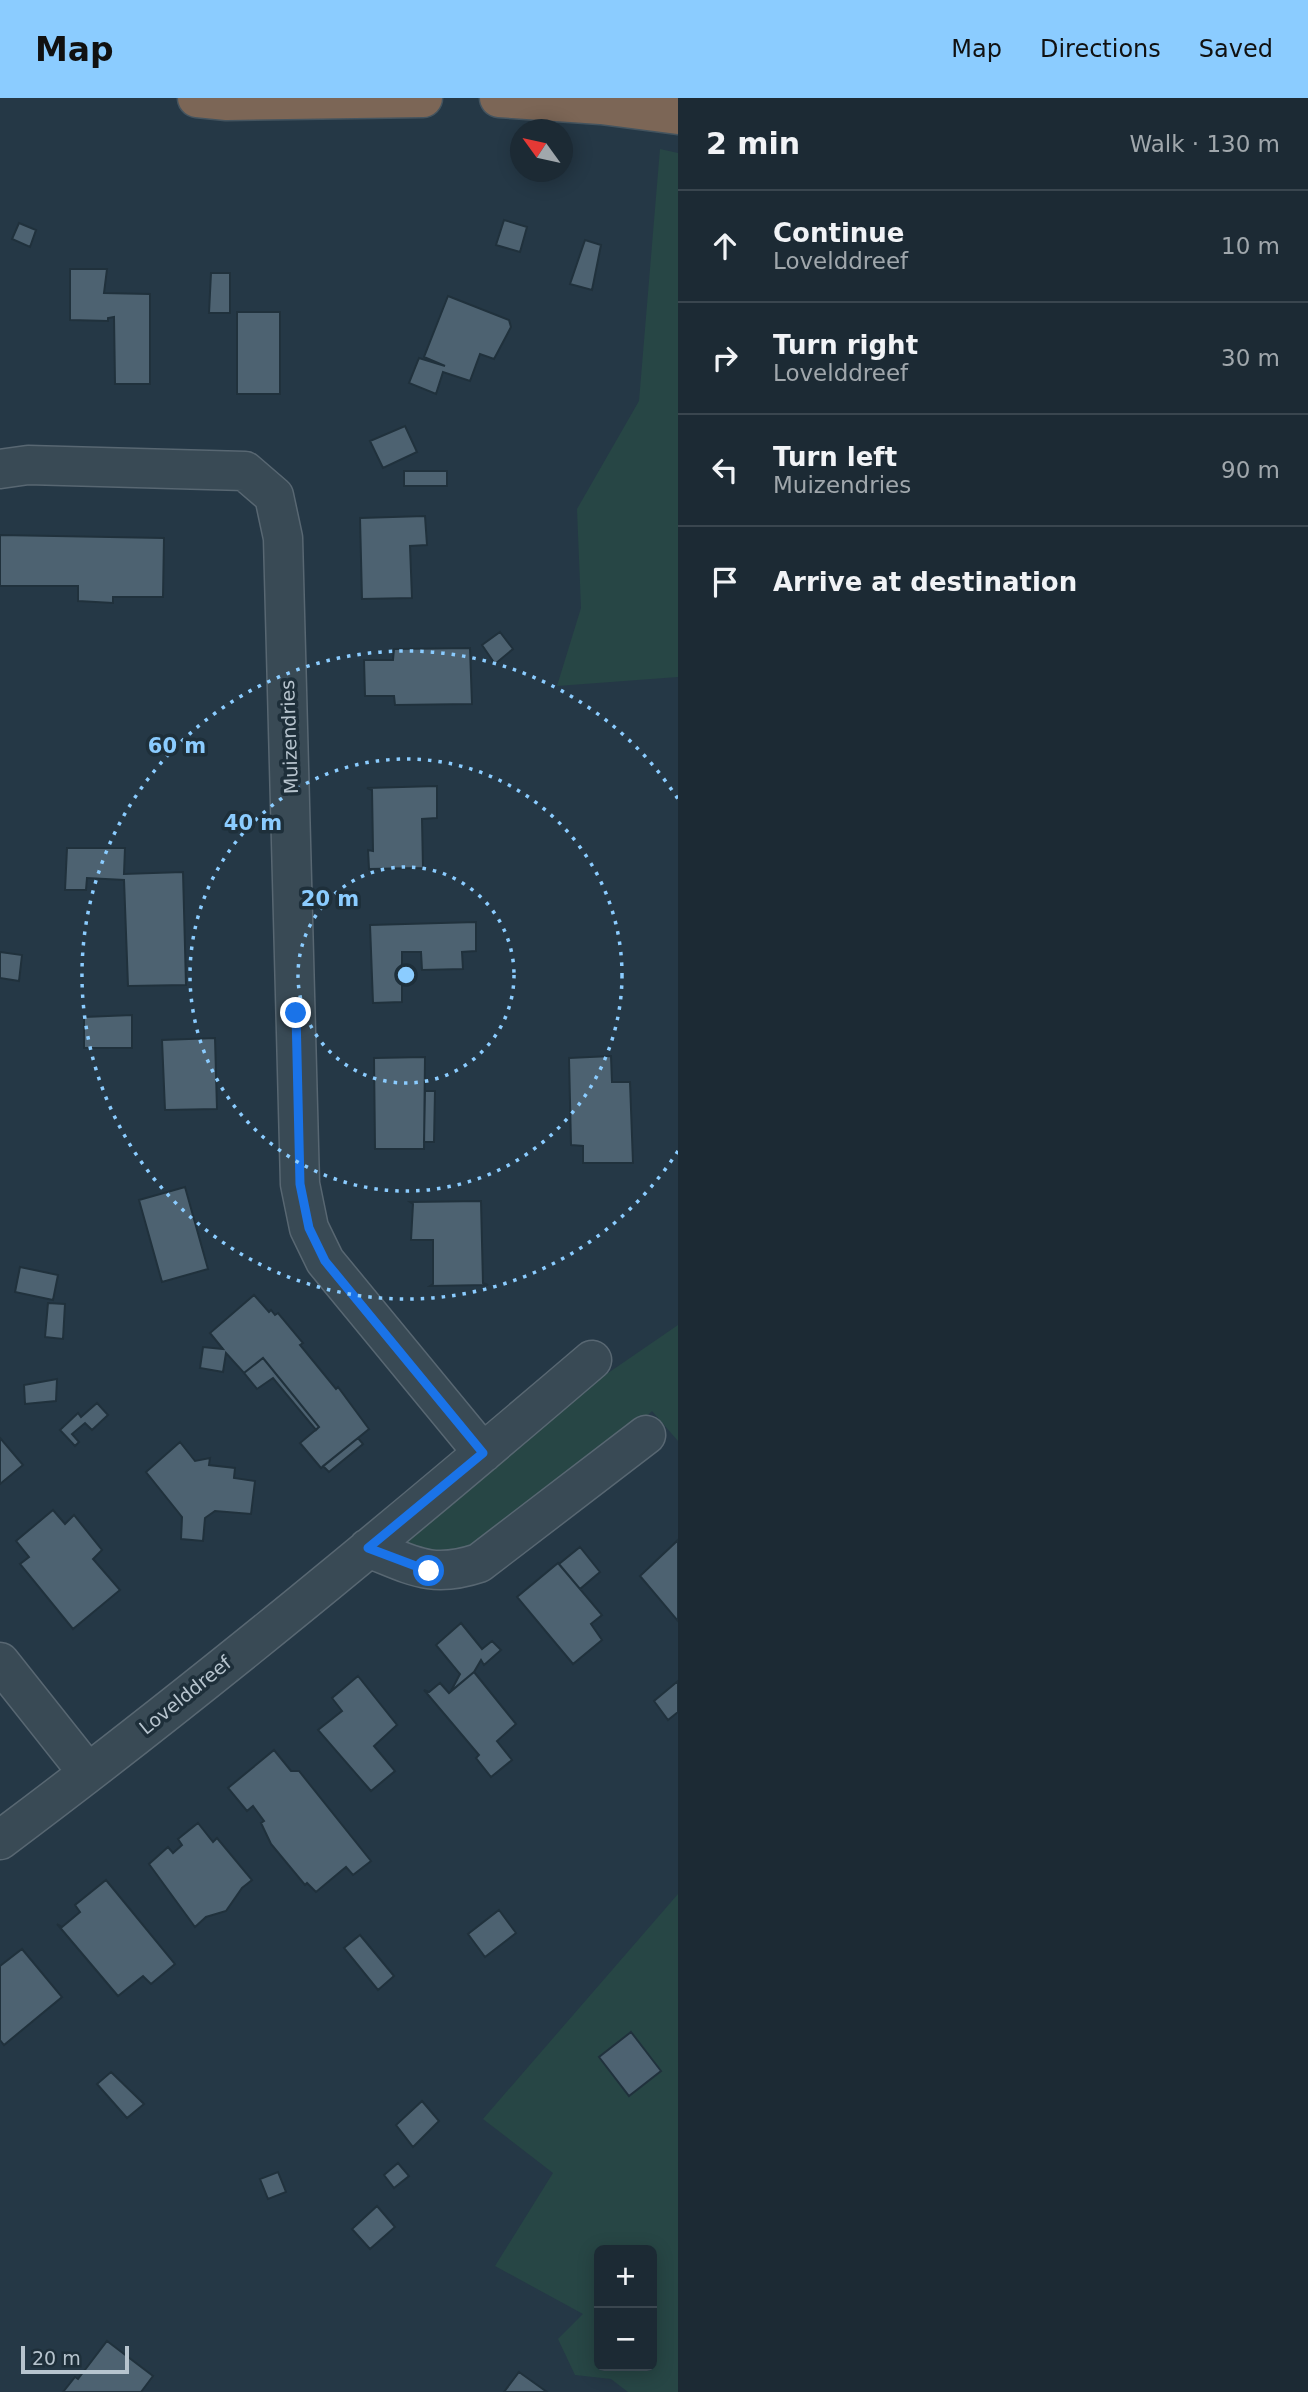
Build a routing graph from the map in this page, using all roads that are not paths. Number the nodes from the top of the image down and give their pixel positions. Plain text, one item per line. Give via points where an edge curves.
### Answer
1 (197, 98) edge
2 (423, 98) edge
3 (499, 98) edge
4 (678, 116) edge
5 (0, 469) edge
6 (592, 1360) dead end
7 (646, 1435) dead end
8 (483, 1453) junction
9 (368, 1548) junction
10 (0, 1662) edge
11 (88, 1773) junction
12 (0, 1840) edge

1 - 2 highway
3 - 4 highway
5 - 8 street, Muizendries via 28,465 245,471 274,496 283,538 300,1184 309,1228 325,1261
6 - 8 street, Lovelddreef
7 - 9 street via 479,1563 429,1571
8 - 9 street, Lovelddreef
9 - 11 street, Lovelddreef
10 - 11 street
11 - 12 street, Lovelddreef

